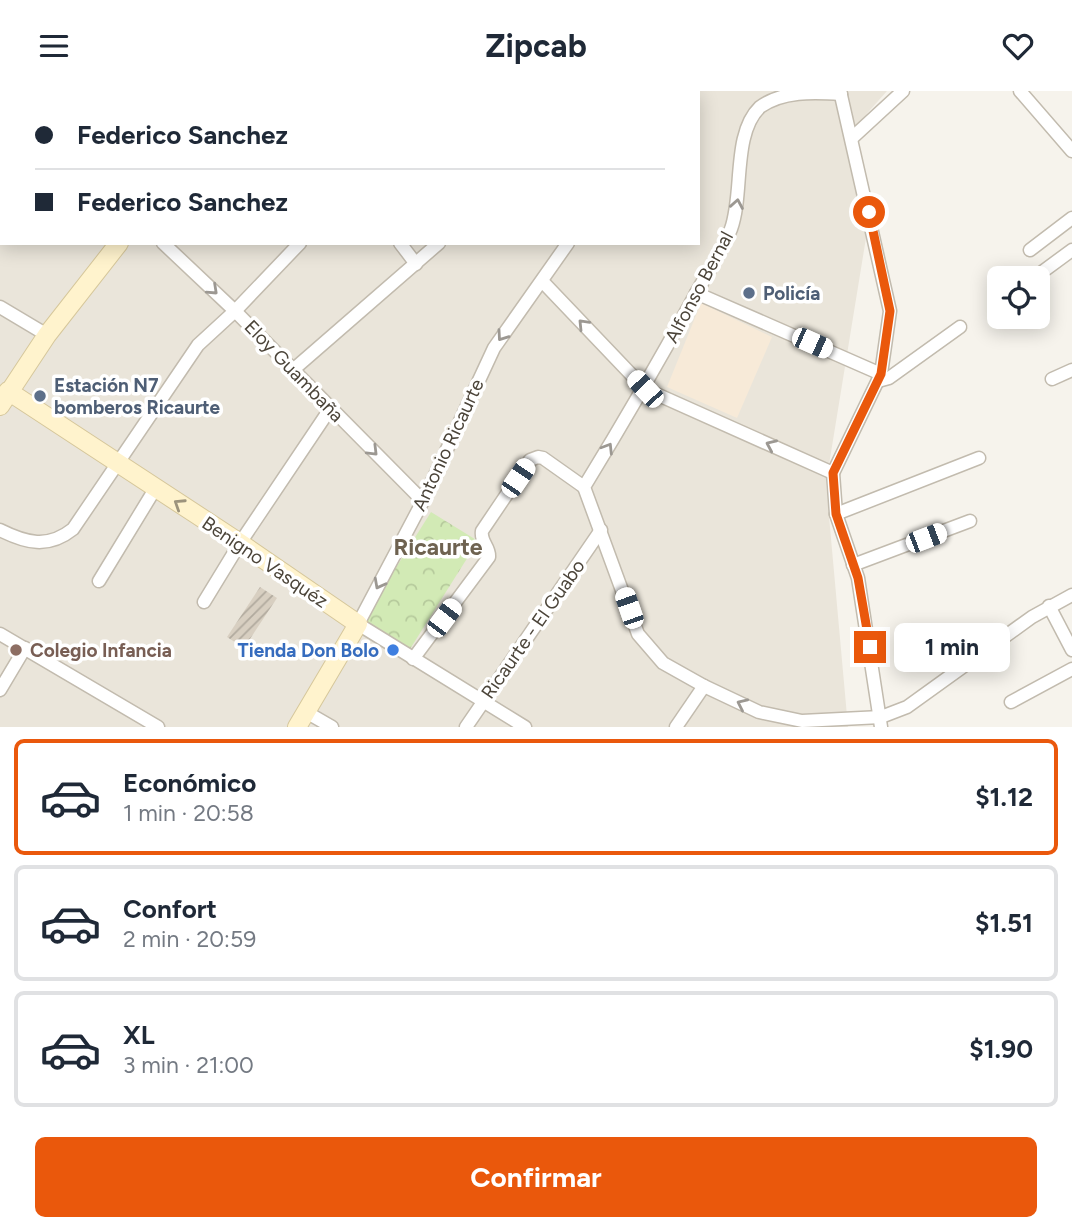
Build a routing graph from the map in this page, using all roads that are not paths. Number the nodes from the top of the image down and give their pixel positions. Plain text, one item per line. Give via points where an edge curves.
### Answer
1 (903, 91) edge
2 (1020, 91) edge
3 (840, 93) edge
4 (852, 138) junction
5 (1072, 151) edge
6 (1072, 218) edge
7 (117, 245) edge
8 (165, 245) edge
9 (297, 245) edge
10 (402, 245) edge
11 (437, 245) edge
12 (567, 245) edge
13 (1030, 250) dead end
14 (1072, 250) edge
15 (416, 264) junction
16 (1050, 266) edge
17 (542, 281) junction
18 (696, 293) junction
19 (0, 307) edge
20 (236, 311) junction
21 (960, 327) dead end
22 (47, 335) junction
23 (294, 369) junction
24 (1072, 370) edge
25 (880, 377) junction
26 (1052, 379) dead end
27 (645, 389) junction
28 (4, 399) edge
29 (330, 408) junction
30 (979, 458) dead end
31 (117, 465) junction
32 (833, 473) junction
33 (584, 487) junction
34 (155, 489) junction
35 (423, 501) junction
36 (836, 514) junction
37 (970, 521) dead end
38 (0, 530) edge
39 (601, 530) junction
40 (240, 543) junction
41 (853, 565) junction
42 (99, 582) dead end
43 (1072, 596) edge
44 (204, 603) dead end
45 (1049, 606) junction
46 (358, 624) junction
47 (0, 633) edge
48 (25, 648) junction
49 (1072, 650) edge
50 (413, 659) junction
51 (1072, 669) edge
52 (704, 686) junction
53 (0, 690) edge
54 (484, 701) junction
55 (1011, 702) dead end
56 (301, 720) edge
57 (881, 722) edge
58 (158, 727) edge
59 (332, 727) edge
60 (466, 727) edge
61 (525, 727) edge
62 (676, 727) edge

1 - 4 street
2 - 5 street
3 - 4 street
18 -> 3 street, Alfonso Bernal via 733,223 751,118 776,96
4 - 25 street via 890,311
6 - 13 street
7 - 22 main road
8 -> 20 street, Eloy Guambaña
9 - 20 street
10 - 15 street
11 - 15 street
12 - 17 street, Antonio Ricaurte
14 - 16 street
15 - 23 street
27 -> 17 street
17 -> 35 street, Antonio Ricaurte via 494,348
18 - 25 street
18 - 27 street, Alfonso Bernal
19 - 22 street
20 - 23 street, Eloy Guambaña
20 - 31 street via 198,345
21 - 25 street via 889,378
22 - 28 main road
23 - 29 street, Eloy Guambaña
24 - 26 street
25 - 32 street
32 -> 27 street
33 -> 27 street, Alfonso Bernal
28 - 31 main road, Benigno Vasquéz
29 -> 35 street, Eloy Guambaña
29 - 40 street
30 - 36 street
31 - 34 main road, Benigno Vasquéz
31 - 38 street via 72,530 56,540 29,543
32 - 36 street
33 - 39 street
33 - 50 street via 542,458 530,460 482,531 489,557
40 -> 34 main road, Benigno Vasquéz
34 - 42 street
35 -> 46 street, Antonio Ricaurte
36 - 41 street
37 - 41 street
39 - 52 street via 638,634 663,663
39 - 54 street, Ricaurte - El Guabo
40 - 44 street
40 - 46 main road, Benigno Vasquéz
41 - 57 street
43 - 45 street
45 - 49 street
45 - 57 street
46 - 50 street, Benigno Vasquéz
46 - 56 main road, Antonio Ricaurte
47 - 48 street
48 - 53 street
48 - 58 street
50 - 54 street, Benigno Vasquéz
51 - 55 street
57 -> 52 street via 802,721 760,712
52 - 62 street
54 - 60 street, Ricaurte - El Guabo
54 - 61 street, Benigno Vasquéz
56 - 59 street

